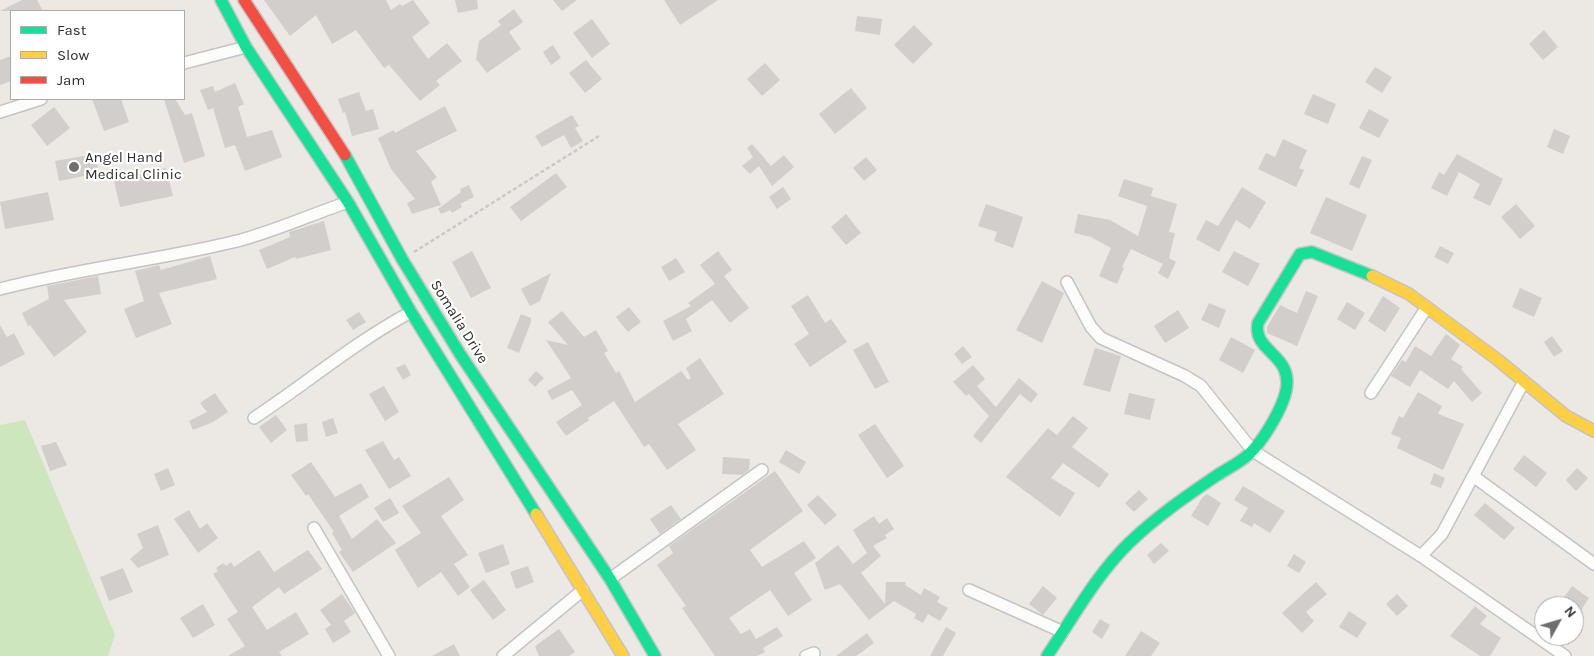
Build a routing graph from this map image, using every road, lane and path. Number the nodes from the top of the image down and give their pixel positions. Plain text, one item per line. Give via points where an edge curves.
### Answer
1 (221, 0) edge
2 (244, 0) edge
3 (229, 11) junction
4 (246, 47) junction
5 (185, 63) edge
6 (38, 100) edge
7 (0, 112) edge
8 (599, 136) dead end
9 (348, 202) junction
10 (402, 259) junction
11 (1067, 282) dead end
12 (0, 289) edge
13 (1427, 307) junction
14 (411, 312) junction
15 (1523, 383) junction
16 (1371, 393) dead end
17 (254, 418) dead end
18 (1594, 431) edge
19 (1253, 451) junction
20 (762, 470) dead end
21 (1473, 476) junction
22 (314, 528) dead end
23 (1421, 556) junction
24 (1594, 564) edge
25 (610, 579) junction
26 (583, 590) junction
27 (969, 590) dead end
28 (1063, 632) junction
29 (389, 656) edge
30 (503, 656) edge
31 (624, 656) edge
32 (655, 656) edge
33 (1047, 656) edge
34 (1565, 656) edge

1 - 3 main road
2 - 3 street
2 - 10 main road, Somalia Drive via 356,173
3 - 4 main road
4 - 5 street
4 - 9 main road
6 - 7 street
8 - 10 path
9 - 12 street via 243,239
9 - 14 main road
10 - 25 main road, Somalia Drive via 460,354
11 - 19 street via 1091,327 1101,338 1201,386
13 - 15 main road via 1498,360
13 - 16 street
13 - 19 main road via 1378,278 1312,252 1300,254 1258,323 1256,333 1279,359 1287,375 1279,411
14 - 17 street via 351,348 318,375
14 - 26 main road
15 - 18 main road via 1566,416
15 - 21 street
19 - 23 street
19 - 28 main road via 1163,512 1128,544
20 - 25 street
21 - 23 street via 1442,534
21 - 24 street
22 - 29 street
23 - 34 street
25 - 32 main road, Somalia Drive
26 - 30 street
26 - 31 main road
27 - 28 street
28 - 33 main road

